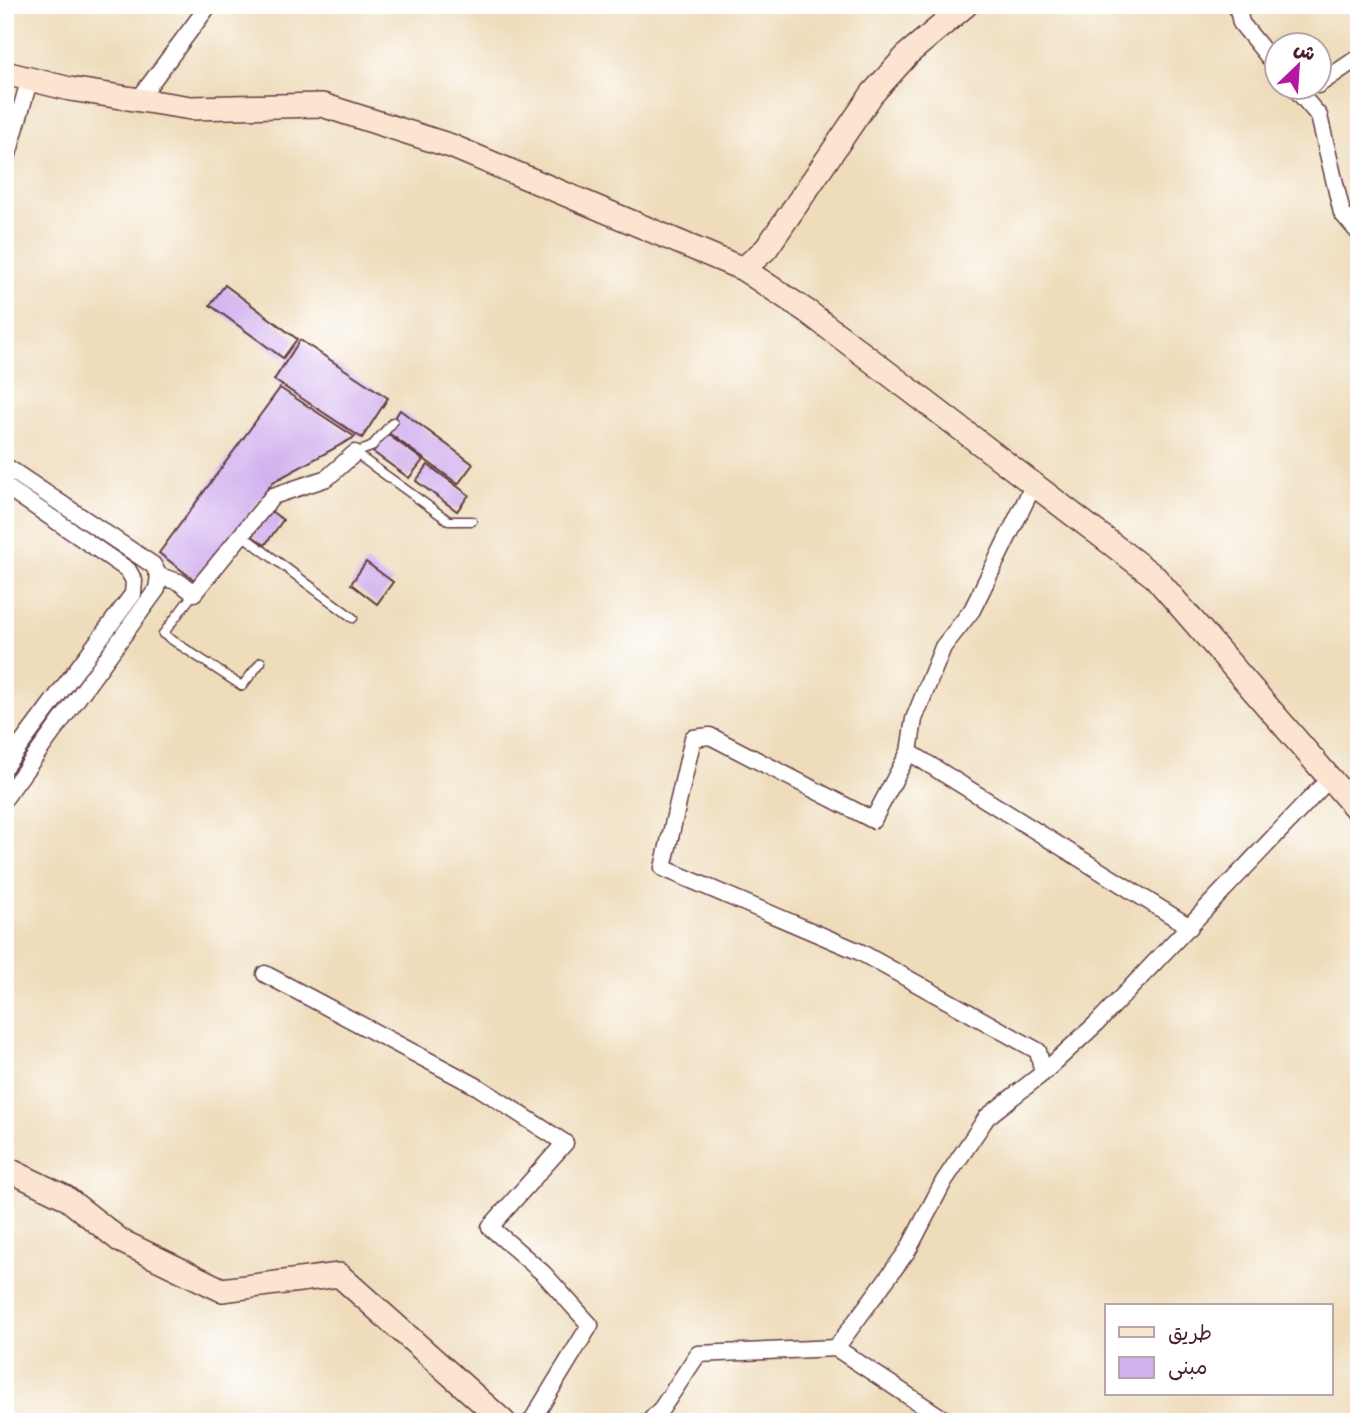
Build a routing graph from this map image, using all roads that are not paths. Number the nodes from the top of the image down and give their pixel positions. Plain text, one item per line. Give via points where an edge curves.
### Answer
1 (209, 5) edge
2 (966, 5) edge
3 (1237, 5) edge
4 (1262, 49) edge
5 (1359, 57) edge
6 (5, 73) edge
7 (1332, 74) edge
8 (30, 78) junction
9 (138, 100) junction
10 (1313, 102) edge
11 (5, 165) edge
12 (1359, 233) edge
13 (743, 269) junction
14 (393, 422) dead end
15 (355, 453) junction
16 (5, 466) edge
17 (5, 486) edge
18 (1033, 486) junction
19 (472, 521) dead end
20 (242, 535) junction
21 (159, 576) junction
22 (194, 593) junction
23 (353, 618) dead end
24 (261, 662) dead end
25 (909, 752) junction
26 (5, 766) edge
27 (1329, 779) junction
28 (5, 798) edge
29 (1359, 812) edge
30 (1190, 927) junction
31 (265, 974) dead end
32 (1043, 1073) junction
33 (5, 1168) edge
34 (836, 1348) junction
35 (504, 1422) edge
36 (531, 1422) edge
37 (649, 1422) edge
38 (948, 1422) edge

1 - 9 street
2 - 13 main road via 909,53 872,94 766,249
3 - 4 street via 1241,23
5 - 7 street
6 - 8 main road
8 - 9 main road
8 - 11 street
9 - 13 main road via 191,108 322,105 451,146
10 - 12 street via 1342,213
13 - 18 main road via 808,312
14 - 15 lane via 372,447
15 - 19 lane via 449,521
15 - 20 street via 327,478 273,496
16 - 21 street via 153,565
17 - 26 street via 128,570 134,581 132,594
18 - 25 street via 972,610 943,647 914,719
18 - 27 main road via 1155,577
20 - 22 street
20 - 23 lane
21 - 22 street
21 - 28 street via 157,589
22 - 24 lane via 163,634 242,686
25 - 30 street
25 - 32 street via 873,820 710,736 694,738 663,868 860,952 1038,1051
27 - 29 main road
27 - 30 street
30 - 32 street
31 - 36 street via 478,1087 565,1143 490,1227 544,1273 590,1325
32 - 34 street via 987,1117 944,1181 908,1251
33 - 35 main road via 65,1197 121,1241 222,1290 339,1275
34 - 37 street via 698,1354
34 - 38 street

